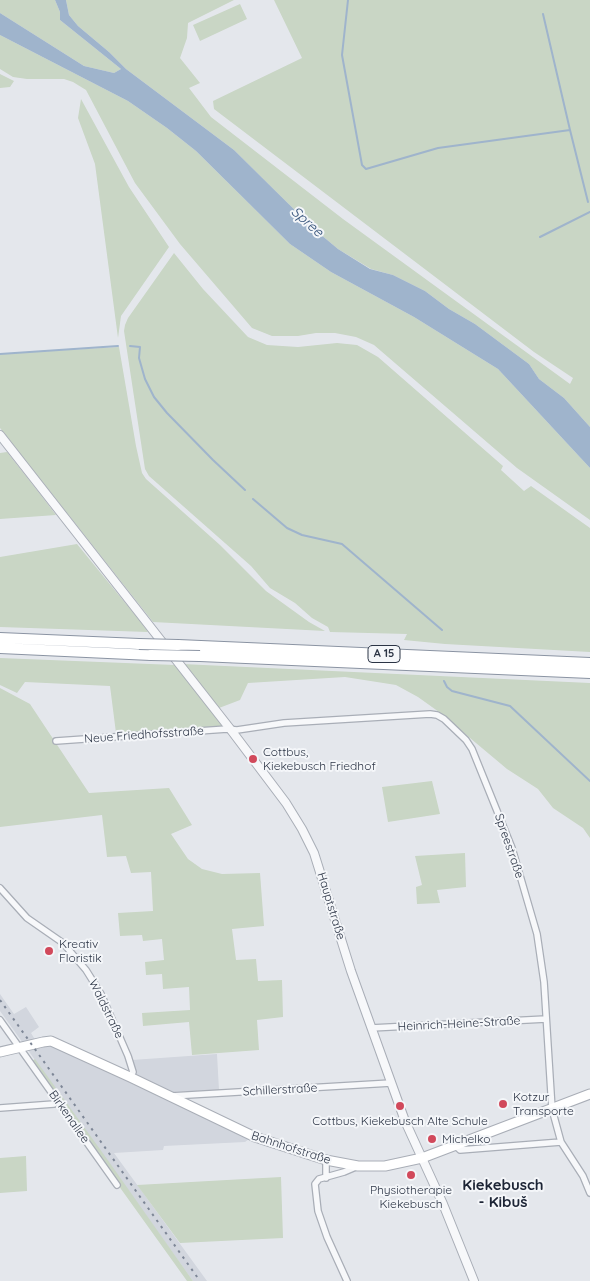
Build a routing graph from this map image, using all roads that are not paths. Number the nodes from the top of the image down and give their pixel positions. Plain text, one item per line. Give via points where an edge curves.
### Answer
1 (0, 435) edge
2 (0, 638) edge
3 (0, 648) edge
4 (590, 663) edge
5 (590, 673) edge
6 (231, 730) junction
7 (56, 741) dead end
8 (0, 888) edge
9 (546, 1019) junction
10 (0, 1020) edge
11 (371, 1028) junction
12 (21, 1048) junction
13 (0, 1052) edge
14 (130, 1077) junction
15 (391, 1083) junction
16 (590, 1094) edge
17 (169, 1096) junction
18 (54, 1104) dead end
19 (0, 1108) edge
20 (552, 1109) junction
21 (561, 1142) junction
22 (454, 1146) junction
23 (422, 1158) junction
24 (326, 1160) junction
25 (358, 1166) junction
26 (326, 1178) junction
27 (117, 1185) dead end
28 (590, 1192) edge
29 (347, 1281) edge
30 (474, 1281) edge

1 - 6 street, Hauptstraße
2 - 4 highway, A 15, bridge
3 - 5 highway, A 15, bridge
6 - 7 street, Neue Friedhofsstraße
6 - 9 street, Spreestraße via 284,723 430,714 444,719 472,749 512,848 537,934
6 - 11 street, Hauptstraße via 286,803 309,841
8 - 14 street, Waldstraße via 27,918 63,943 86,970 101,994 128,1056 133,1072
9 - 11 street, Heinrich-Heine-Straße
9 - 20 street, Spreestraße
10 - 12 street, Birkenallee
11 - 15 street, Hauptstraße
12 - 13 main road, Bahnhofstraße
12 - 14 main road, Bahnhofstraße via 51,1041
12 - 27 street, Birkenallee
14 - 17 main road, Bahnhofstraße
15 - 17 street, Schillerstraße
15 - 23 street, Hauptstraße
16 - 20 main road, Bahnhofstraße
17 - 24 main road, Bahnhofstraße via 255,1138
18 - 19 street
20 - 21 street, Spreestraße
20 - 22 main road, Bahnhofstraße
21 - 22 street via 460,1150
21 - 28 street, Spreestraße
22 - 23 main road, Bahnhofstraße
23 - 25 main road, Bahnhofstraße via 404,1164
23 - 30 street
24 - 25 main road, Bahnhofstraße
24 - 26 street
25 - 26 street
26 - 29 street via 315,1184 317,1204

